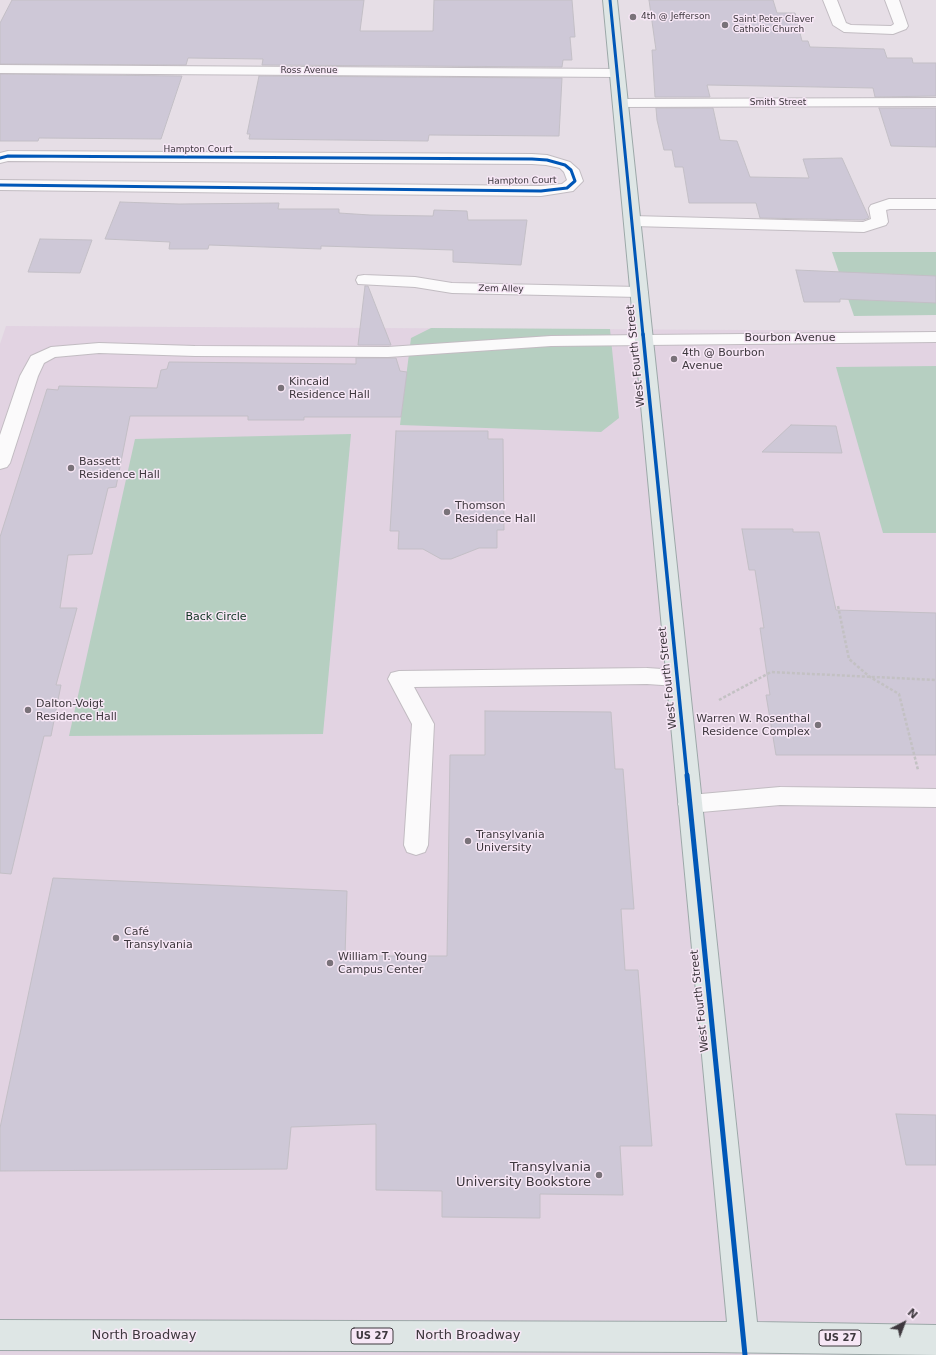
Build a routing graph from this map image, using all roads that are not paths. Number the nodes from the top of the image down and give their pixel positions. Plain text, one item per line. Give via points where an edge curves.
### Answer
1 (610, 0) edge
2 (830, 0) edge
3 (892, 0) edge
4 (0, 69) edge
5 (618, 73) junction
6 (936, 102) edge
7 (620, 103) junction
8 (0, 158) edge
9 (198, 158) junction
10 (346, 159) junction
11 (0, 185) edge
12 (191, 187) junction
13 (344, 188) junction
14 (936, 204) edge
15 (632, 222) junction
16 (364, 280) dead end
17 (639, 292) junction
18 (936, 337) edge
19 (644, 339) junction
20 (0, 463) edge
21 (677, 678) junction
22 (936, 798) edge
23 (690, 804) junction
24 (416, 845) dead end
25 (0, 1335) edge
26 (936, 1340) edge
27 (745, 1346) edge

1 - 5 main road, West Fourth Street
2 - 3 street via 840,25 849,29 893,30 901,26
4 - 5 street, Ross Avenue
5 - 7 main road, West Fourth Street
6 - 7 street, Smith Street
7 - 15 main road, West Fourth Street
8 - 9 street, Hampton Court
9 - 10 street, Hampton Court
9 - 12 street, Hampton Court
10 - 13 street
10 - 13 street, Hampton Court via 547,160 565,165 571,170 575,181 567,188 541,191
11 - 12 street, Hampton Court
12 - 13 street, Hampton Court
14 - 15 street via 889,204 877,208 880,222 864,227
15 - 17 main road, West Fourth Street
16 - 17 street, Zem Alley via 415,282 452,288
17 - 19 main road, West Fourth Street
18 - 19 street, Bourbon Avenue
19 - 20 street, Bourbon Avenue via 550,341 388,352 99,348 51,352 37,360 29,376
19 - 21 main road, West Fourth Street
21 - 23 main road, West Fourth Street
21 - 24 street via 647,676 399,679 423,724
22 - 23 street via 780,796
23 - 27 main road, West Fourth Street
25 - 27 main road, North Broadway / US 27
26 - 27 main road, North Broadway / US 27

